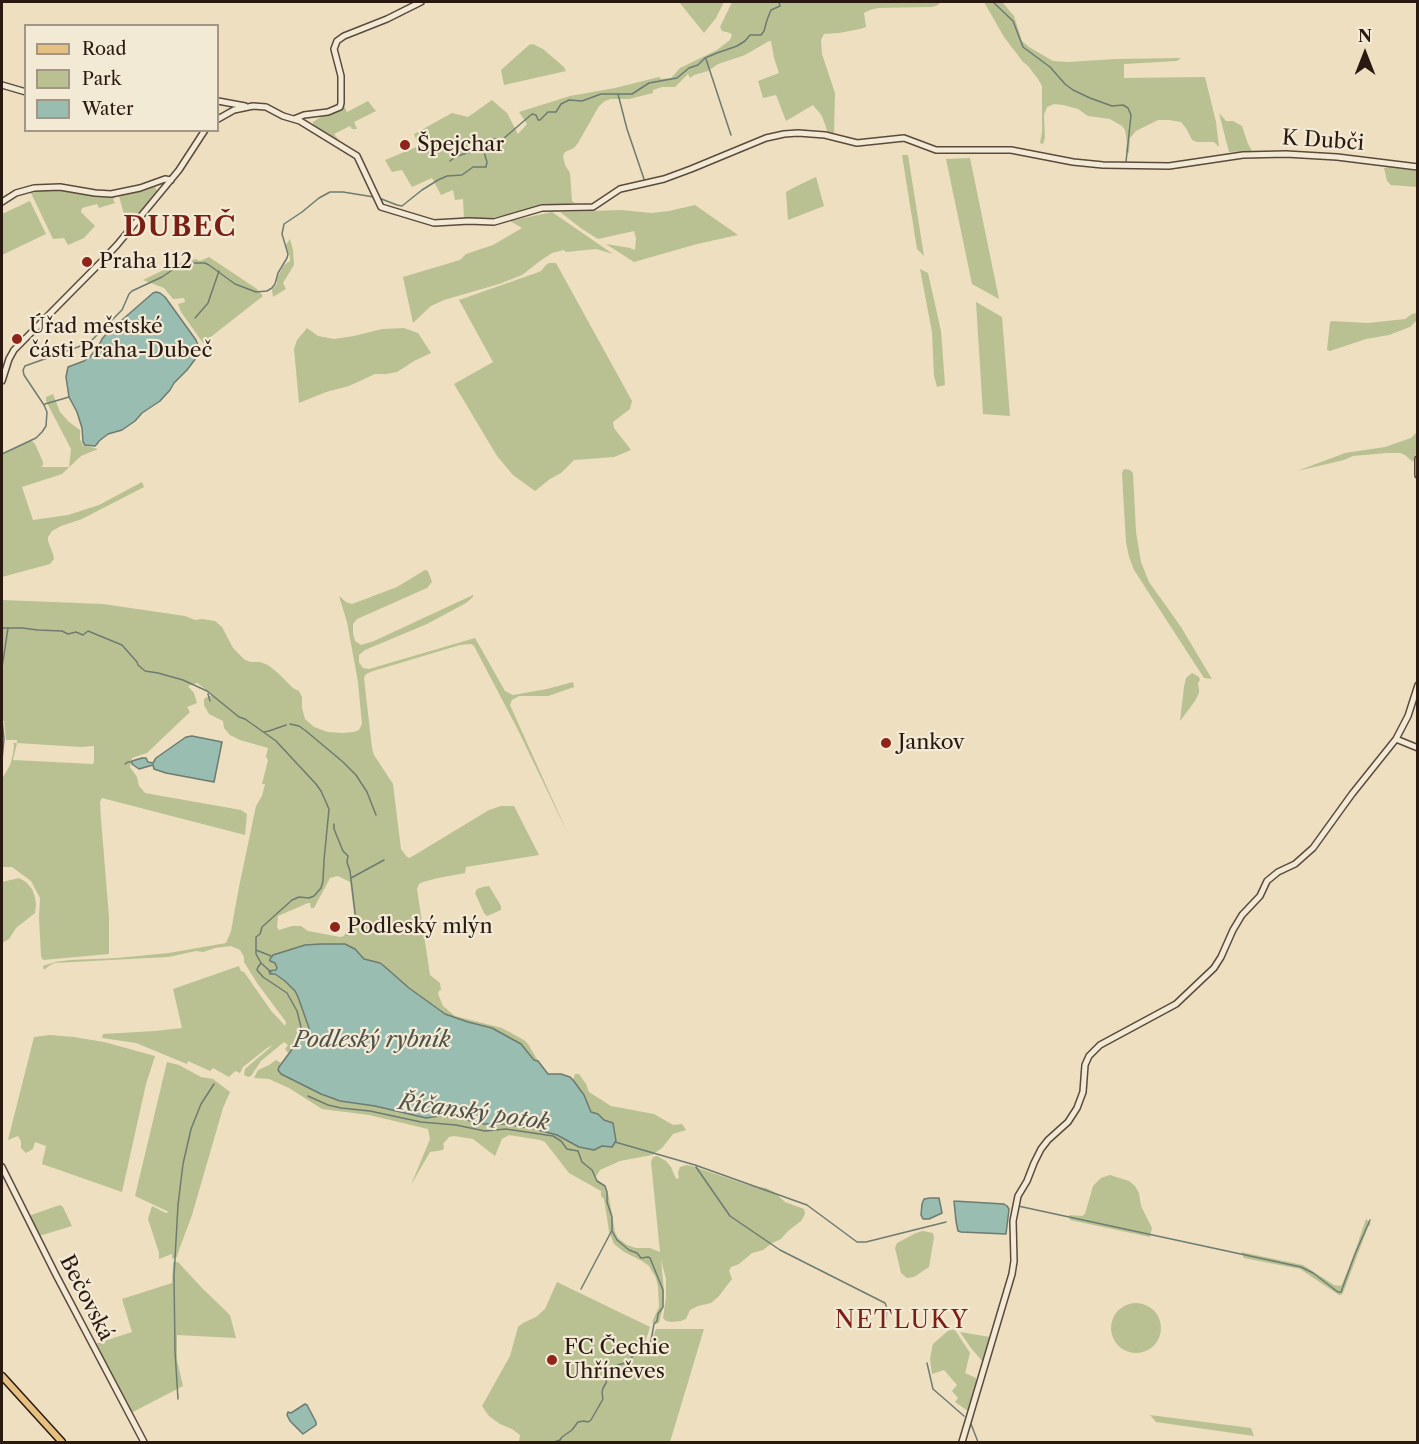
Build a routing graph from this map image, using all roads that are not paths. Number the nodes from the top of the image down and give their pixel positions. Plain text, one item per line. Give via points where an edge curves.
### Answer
1 (420, 2) edge
2 (2, 85) edge
3 (24, 91) edge
4 (219, 101) edge
5 (248, 106) junction
6 (219, 118) edge
7 (294, 119) junction
8 (204, 132) edge
9 (1418, 167) edge
10 (171, 180) junction
11 (2, 202) edge
12 (2, 381) edge
13 (1418, 459) edge
14 (1418, 475) edge
15 (1418, 685) edge
16 (1396, 739) junction
17 (1418, 748) edge
18 (2, 1167) edge
19 (2, 1376) edge
20 (62, 1443) edge
21 (144, 1443) edge
22 (962, 1443) edge

1 - 7 street via 337,41 334,49 341,76 340,107
2 - 3 street
4 - 5 street
5 - 6 street
5 - 7 street via 266,107
7 - 9 street, K Dubči via 357,156 385,209 437,223 494,222 542,208 593,207 621,189 691,170 766,138 798,133 857,143 904,138 936,150 1011,150 1111,165 1169,166 1225,157 1305,154
8 - 10 street
10 - 11 street via 111,194 38,188 16,193
10 - 12 street via 102,261 14,350
13 - 14 street
15 - 16 street
16 - 17 street
16 - 22 street via 1313,848 1269,879 1242,915 1209,973 1176,1004 1100,1045 1087,1059 1077,1108 1041,1149 1018,1196 1013,1221 1012,1274
18 - 21 street, Bečovská
19 - 20 main road

